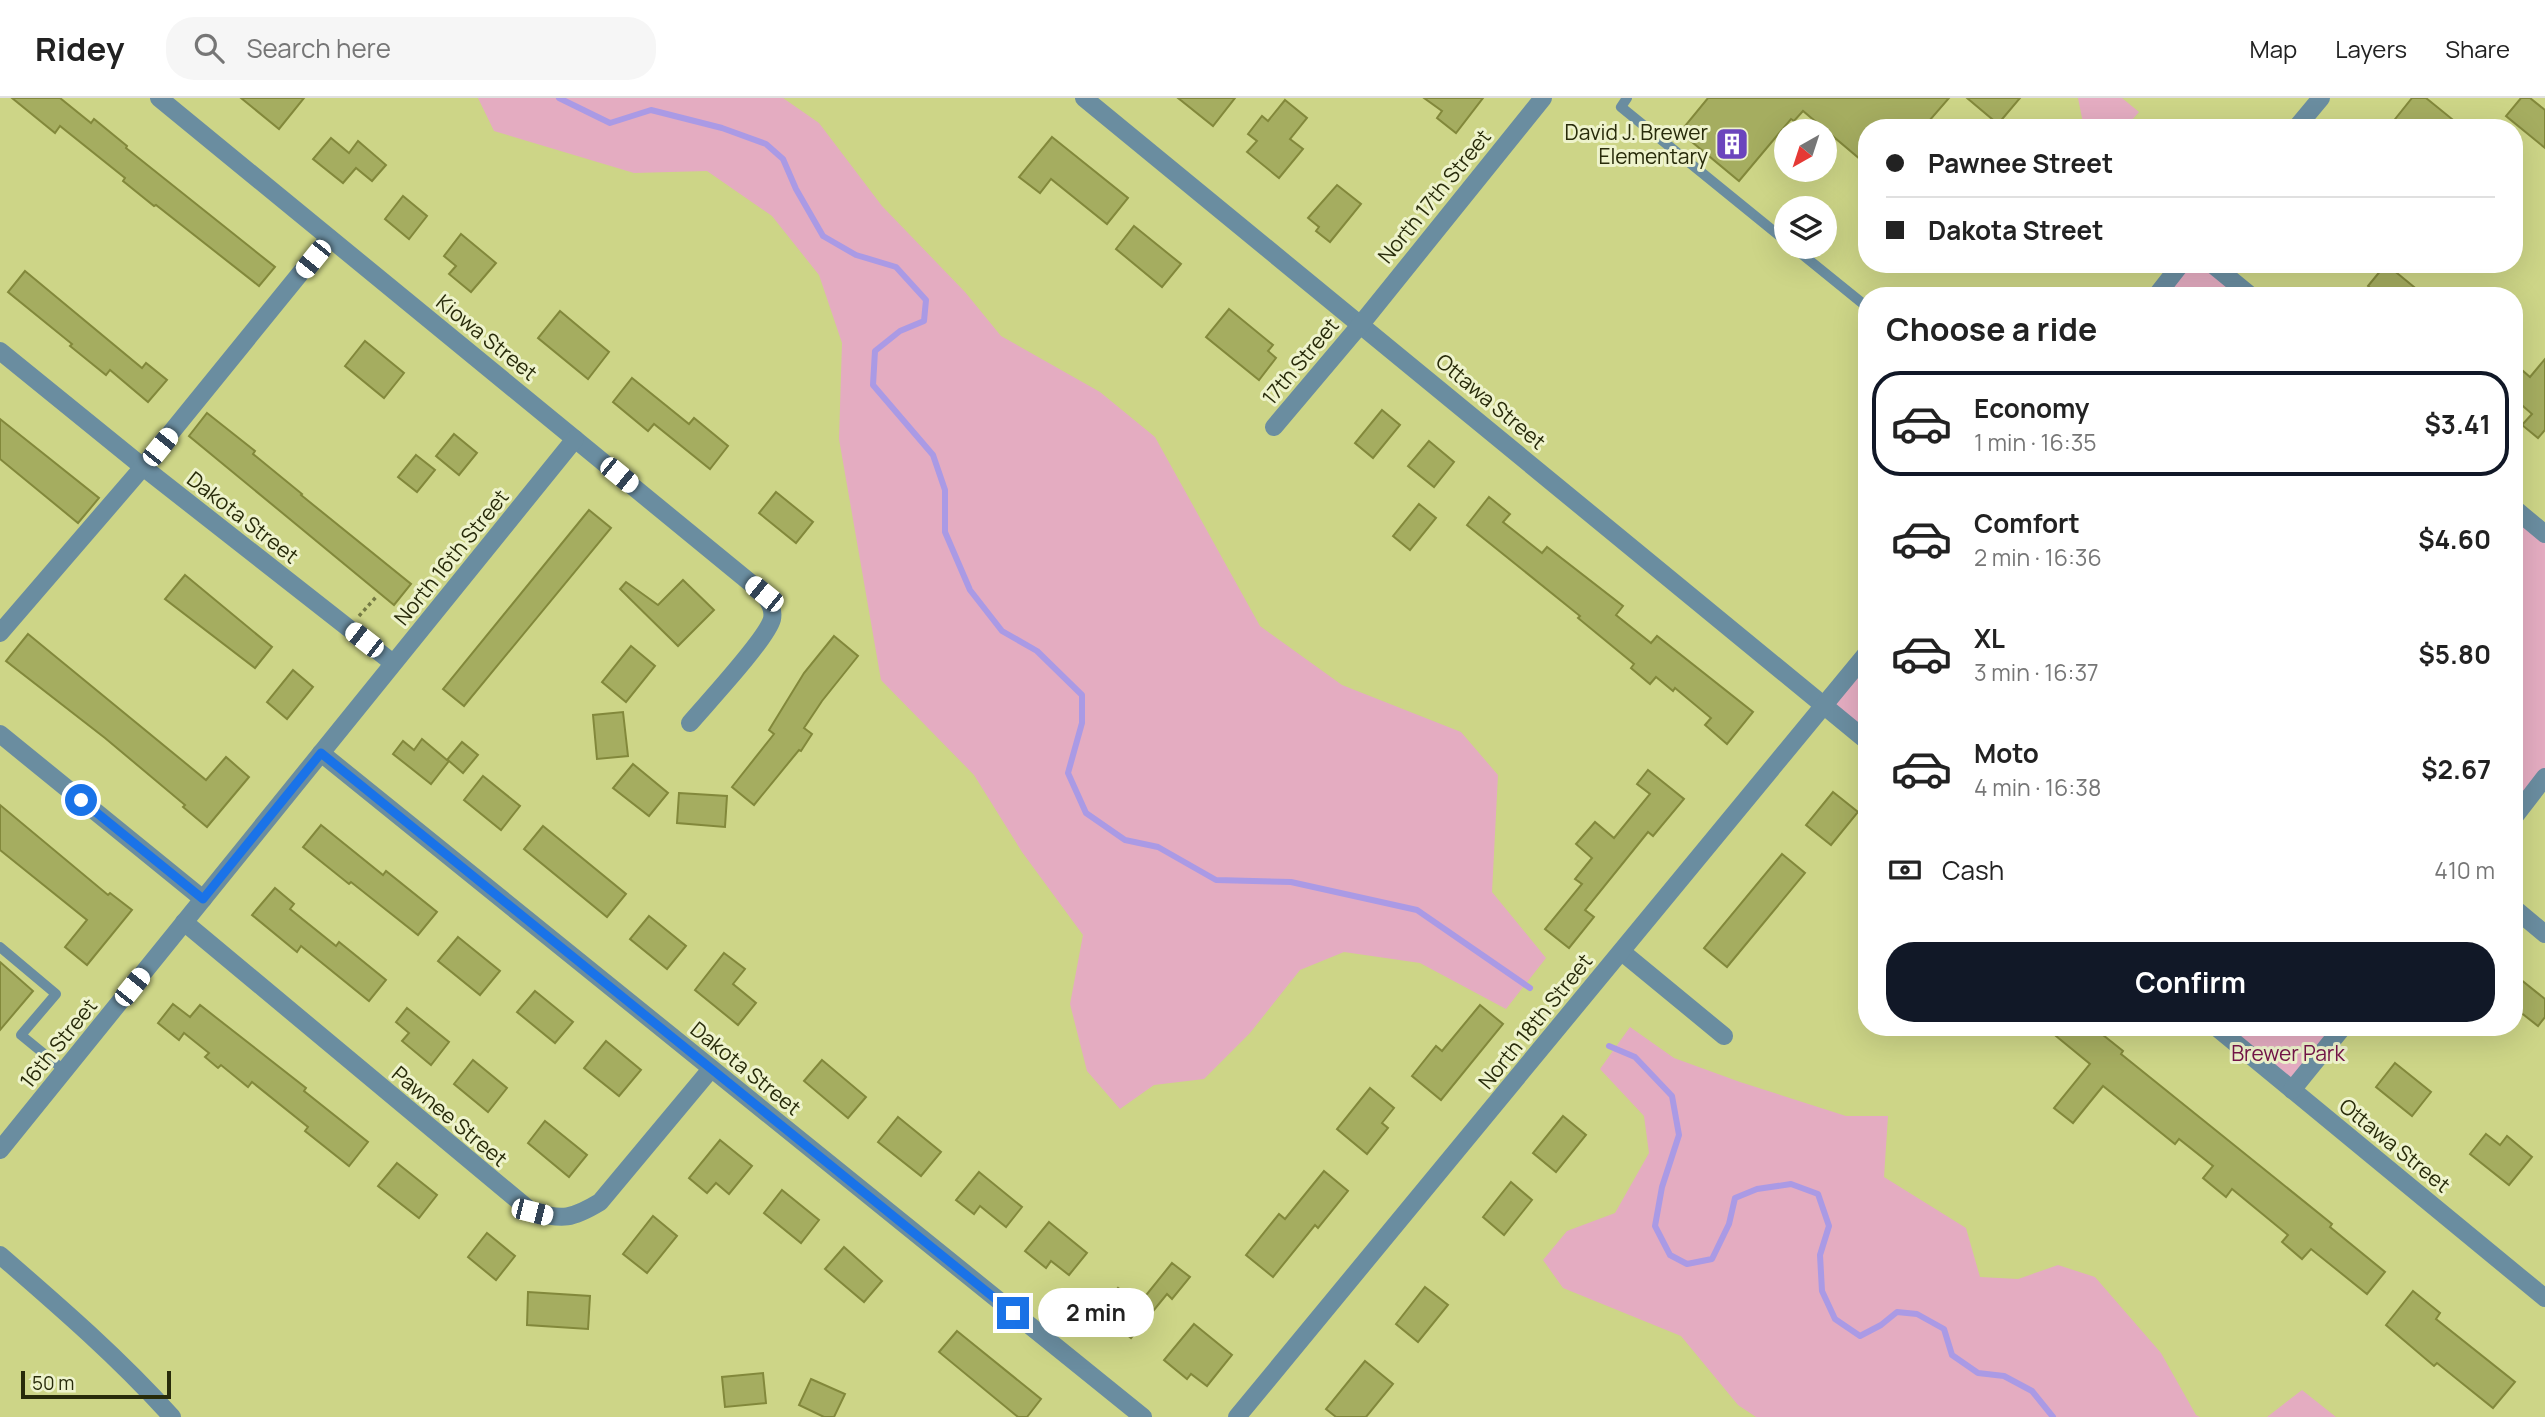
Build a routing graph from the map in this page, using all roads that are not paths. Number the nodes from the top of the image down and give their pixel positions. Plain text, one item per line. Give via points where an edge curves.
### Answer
1 (159, 98) edge
2 (1084, 98) edge
3 (1543, 98) edge
4 (1627, 98) edge
5 (2321, 98) edge
6 (2304, 119) edge
7 (1774, 231) edge
8 (330, 238) junction
9 (1808, 259) edge
10 (2174, 273) edge
11 (2223, 273) edge
12 (2163, 287) edge
13 (2240, 287) edge
14 (1858, 300) edge
15 (1361, 324) junction
16 (0, 351) edge
17 (1273, 427) dead end
18 (575, 439) junction
19 (143, 467) junction
20 (2523, 516) edge
21 (2545, 534) edge
22 (0, 633) edge
23 (393, 663) junction
24 (1858, 664) edge
25 (1824, 706) junction
26 (690, 723) dead end
27 (0, 734) edge
28 (1858, 734) edge
29 (321, 753) junction
30 (2545, 778) edge
31 (2523, 806) edge
32 (203, 899) junction
33 (2523, 916) edge
34 (184, 922) junction
35 (2545, 934) edge
36 (0, 947) edge
37 (1622, 952) junction
38 (1724, 1036) dead end
39 (2227, 1036) edge
40 (2336, 1036) edge
41 (711, 1069) junction
42 (65, 1071) junction
43 (2292, 1090) junction
44 (0, 1150) edge
45 (0, 1255) edge
46 (2545, 1298) edge
47 (172, 1417) edge
48 (1143, 1417) edge
49 (1237, 1417) edge

1 - 8 street, Kiowa Street
2 - 15 street, Ottawa Street
3 - 15 street, North 17th Street
4 - 7 lane via 1620,107
5 - 6 street
8 - 18 street, Kiowa Street
8 - 19 street
9 - 14 lane
10 - 12 street
11 - 13 street
15 - 17 street, 17th Street
15 - 25 street, Ottawa Street
16 - 19 street, Dakota Street
18 - 23 street, North 16th Street
18 - 26 street, Kiowa Street via 764,594 772,606 772,620 762,638
19 - 22 street
19 - 23 street, Dakota Street
20 - 21 street
23 - 29 street, North 16th Street
24 - 25 street, North 18th Street
25 - 28 street, Ottawa Street
25 - 37 street, North 18th Street
27 - 32 street
29 - 32 street, North 16th Street
29 - 41 street, Dakota Street
30 - 31 street
32 - 34 street, 16th Street
33 - 35 street
34 - 41 street, Pawnee Street via 532,1212 555,1218 579,1214 600,1202
34 - 42 street, 16th Street
36 - 42 lane via 56,994 21,1035
37 - 38 street
37 - 49 street, North 18th Street
39 - 43 street, Ottawa Street
40 - 43 street
41 - 48 street, Dakota Street
42 - 44 street, 16th Street
43 - 46 street, Ottawa Street
45 - 47 street via 130,1370

